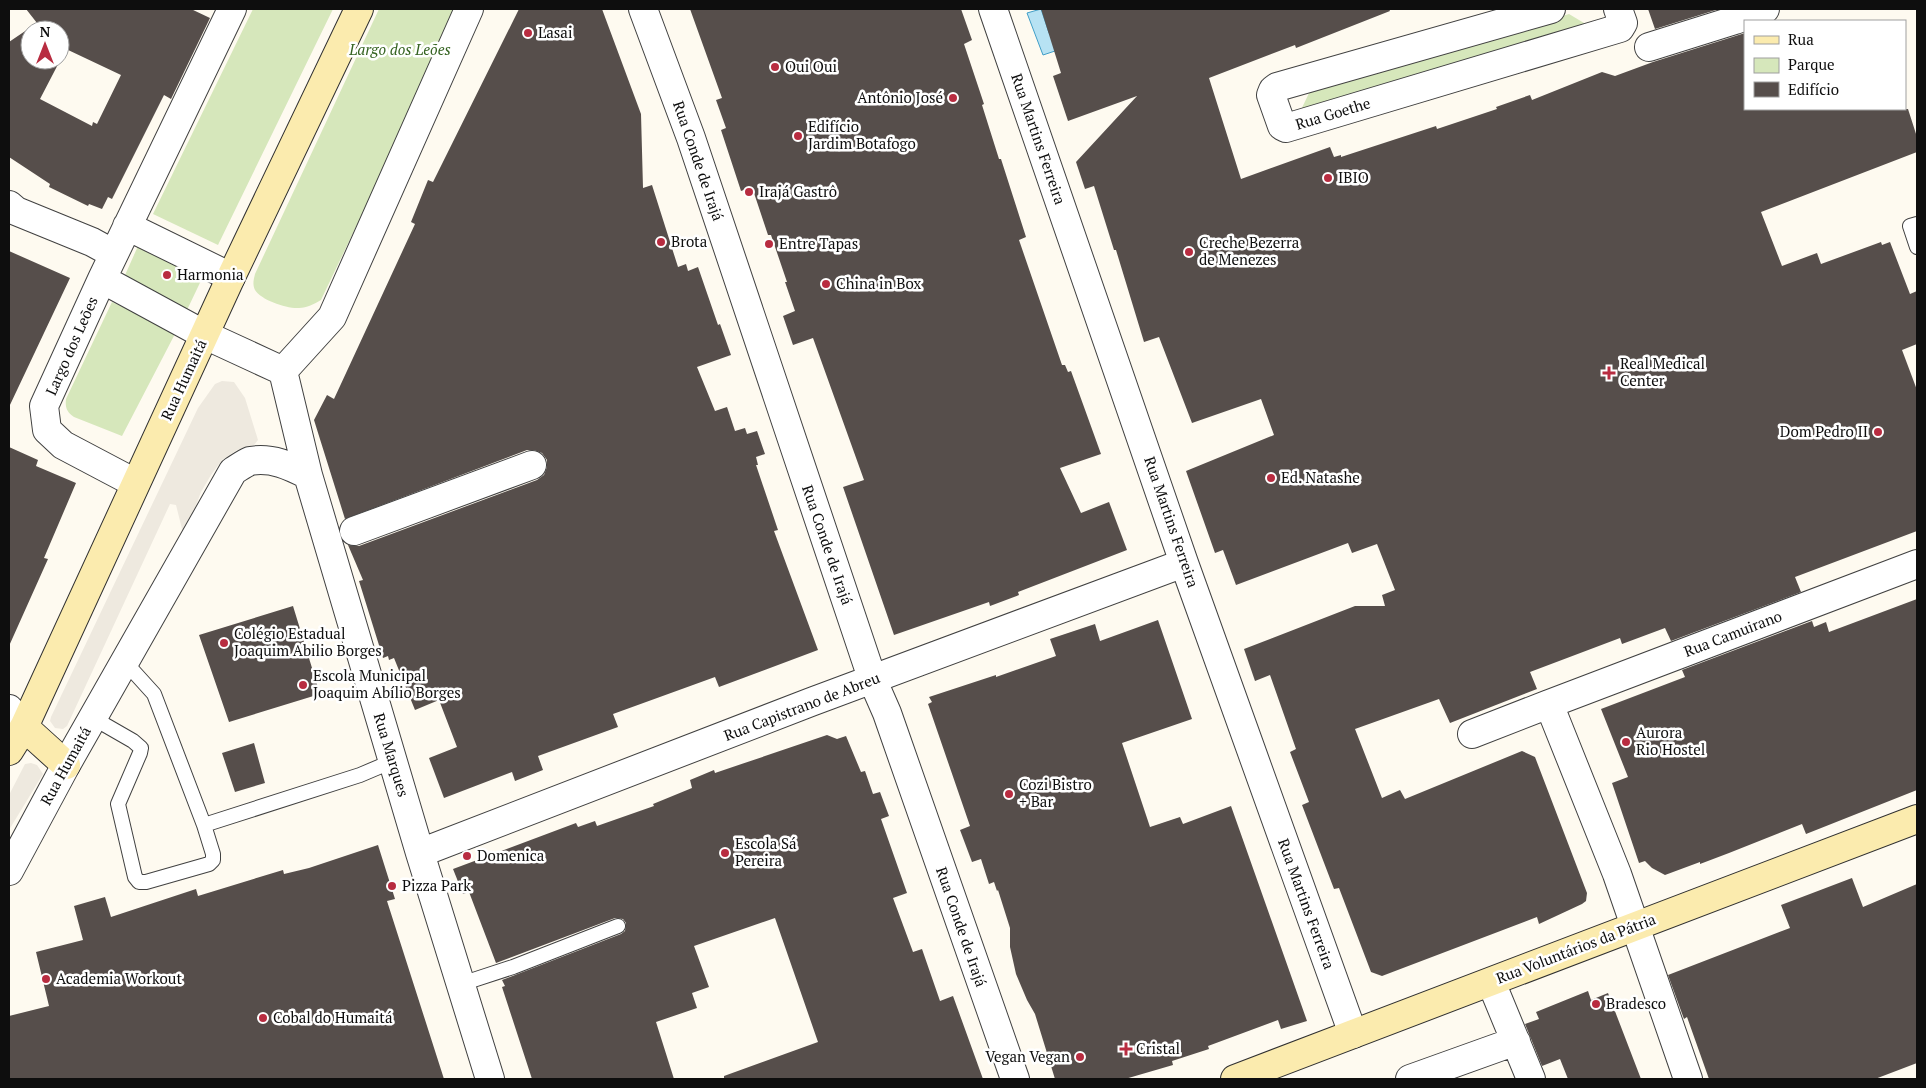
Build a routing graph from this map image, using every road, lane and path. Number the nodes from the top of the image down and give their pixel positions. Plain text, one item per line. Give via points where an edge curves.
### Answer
1 (232, 9) edge
2 (359, 9) edge
3 (469, 9) edge
4 (643, 9) edge
5 (993, 9) edge
6 (1551, 9) edge
7 (1618, 9) edge
8 (1765, 9) edge
9 (1481, 19) edge
10 (1649, 47) dead end
11 (1498, 65) junction
12 (9, 206) edge
13 (1917, 224) edge
14 (127, 226) junction
15 (1917, 247) edge
16 (114, 254) junction
17 (231, 277) junction
18 (102, 279) junction
19 (205, 335) junction
20 (283, 371) junction
21 (532, 465) dead end
22 (308, 475) junction
23 (135, 482) junction
24 (342, 535) junction
25 (1184, 563) junction
26 (1917, 564) edge
27 (125, 662) junction
28 (873, 681) junction
29 (1549, 704) junction
30 (16, 718) edge
31 (93, 718) junction
32 (1472, 734) dead end
33 (9, 751) edge
34 (393, 761) junction
35 (66, 765) junction
36 (1917, 819) edge
37 (204, 825) junction
38 (420, 853) junction
39 (9, 871) edge
40 (618, 926) dead end
41 (1636, 926) junction
42 (1491, 982) junction
43 (461, 984) junction
44 (1353, 1034) junction
45 (1516, 1041) junction
46 (490, 1079) edge
47 (1015, 1079) edge
48 (1234, 1079) edge
49 (1410, 1079) edge
50 (1531, 1079) edge
51 (1688, 1079) edge

1 - 14 street, Largo dos Leões
2 - 17 main road, Rua Humaitá
3 - 20 street via 332,317
4 - 28 street, Rua Conde de Irajá via 691,138
5 - 25 street, Rua Martins Ferreira
6 - 9 street, Rua Goethe
7 - 11 street, Rua Goethe via 1623,23 1620,28
8 - 10 street
9 - 11 street
9 - 11 street, Rua Goethe via 1273,90 1271,95 1282,126 1286,128
12 - 16 street
13 - 15 lane via 1910,226 1910,231
14 - 16 street, Largo dos Leões
14 - 17 street
16 - 18 street, Largo dos Leões
17 - 19 main road, Rua Humaitá
18 - 19 street, Largo dos Leões
18 - 23 street, Largo dos Leões via 44,406 47,430 63,445
19 - 20 street, Largo dos Leões
19 - 23 main road, Rua Humaitá
20 - 22 street, Rua Marques
21 - 24 street
22 - 24 street, Rua Marques
22 - 27 street, Rua Humaitá via 268,460 249,461 233,472
23 - 30 main road, Rua Humaitá
24 - 34 street, Rua Marques
25 - 28 street, Rua Capistrano de Abreu
25 - 44 street, Rua Martins Ferreira
26 - 29 street, Rua Camuirano
27 - 31 street, Rua Humaitá
27 - 37 lane via 154,694
28 - 38 street, Rua Capistrano de Abreu
28 - 47 street, Rua Conde de Irajá
29 - 32 street, Rua Camuirano
29 - 41 street
30 - 33 main road, Rua Humaitá
30 - 35 main road
31 - 35 street, Rua Humaitá
31 - 37 lane via 141,748 118,804 135,877 139,882 209,864 213,854
34 - 37 lane via 360,775
34 - 38 street, Rua Marques
35 - 39 street, Rua Humaitá
36 - 41 main road, Rua Voluntários da Pátria
38 - 43 street, Rua Marques
40 - 43 lane
41 - 42 main road, Rua Voluntários da Pátria
41 - 51 street
42 - 44 main road, Rua Voluntários da Pátria
42 - 45 street
43 - 46 street, Rua Marques
44 - 48 main road, Rua Voluntários da Pátria
45 - 49 street
45 - 50 street

